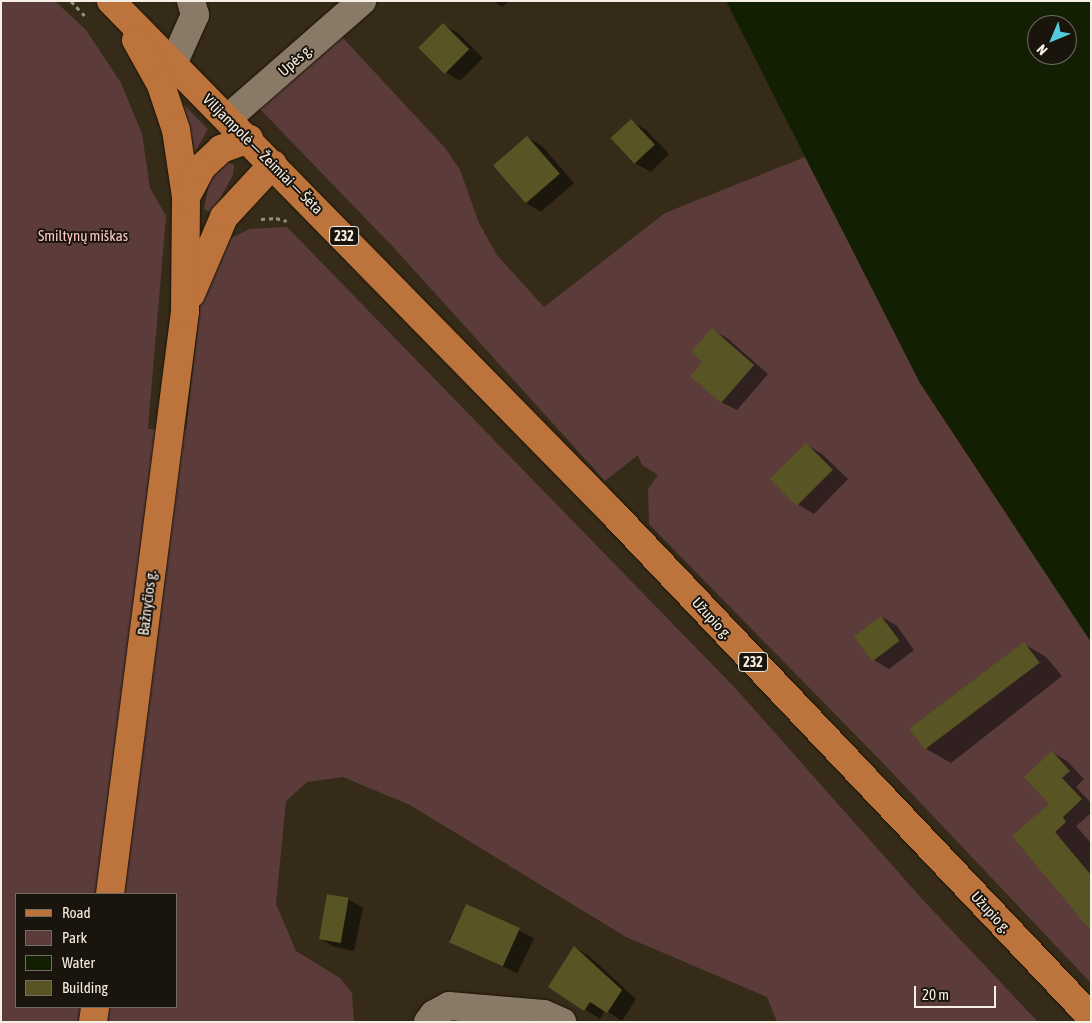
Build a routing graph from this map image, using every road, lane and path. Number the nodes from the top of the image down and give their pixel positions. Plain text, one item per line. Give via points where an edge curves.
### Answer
1 (111, 1) edge
2 (191, 1) edge
3 (362, 1) edge
4 (173, 64) junction
5 (228, 118) junction
6 (249, 139) junction
7 (273, 164) junction
8 (186, 197) junction
9 (291, 223) dead end
10 (221, 224) junction
11 (414, 308) joint
12 (185, 312) junction
13 (110, 893) edge
14 (95, 1008) edge
15 (1091, 1017) edge
16 (93, 1022) edge
17 (428, 1022) edge
18 (562, 1022) edge

1 - 4 main road, Vilijampolė — Žeimiai — Šėta / 232
1 - 8 main road via 161,85 176,130
2 - 4 street via 196,15
3 - 5 street, Upės g.
4 - 5 main road, Vilijampolė — Žeimiai — Šėta / 232
5 - 6 main road, Vilijampolė — Žeimiai — Šėta / 232
6 - 7 main road, Vilijampolė — Žeimiai — Šėta / 232
6 - 8 main road, Bažnyčios g. via 221,149 202,167
7 - 10 main road, Bažnyčios g. via 243,193
7 - 11 main road, Vilijampolė — Žeimiai — Šėta / 232
8 - 12 main road, Bažnyčios g.
9 - 10 path via 276,218 260,219 244,227
10 - 12 main road, Bažnyčios g.
11 - 15 main road, Užupio g. / 232
12 - 13 main road, Bažnyčios g.
14 - 16 main road
17 - 18 street via 434,1014 449,1006 544,1014

